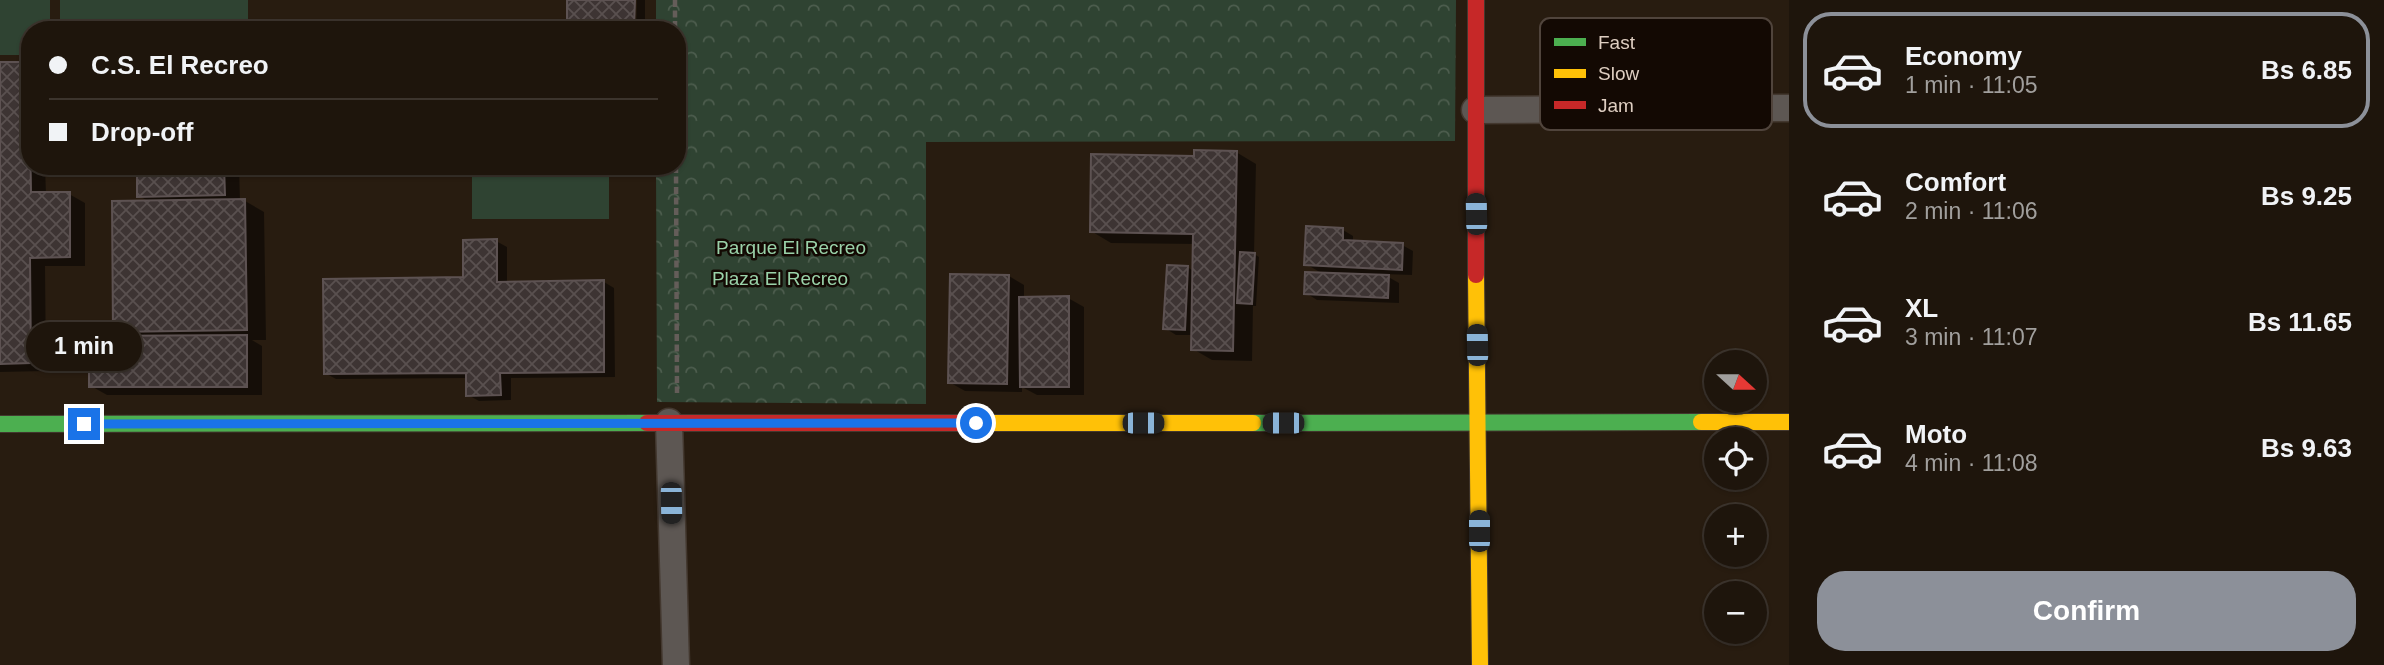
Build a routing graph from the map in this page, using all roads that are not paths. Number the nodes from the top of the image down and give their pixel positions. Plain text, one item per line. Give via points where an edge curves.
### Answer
1 (1476, 0) edge
2 (1475, 110) junction
3 (1540, 110) edge
4 (669, 422) junction
5 (1789, 422) edge
6 (1478, 423) junction
7 (0, 424) edge
8 (676, 665) edge
9 (1480, 665) edge

1 - 2 street
2 - 3 street
2 - 6 street
4 - 6 street
4 - 7 street
4 - 8 street
5 - 6 street
6 - 9 street

